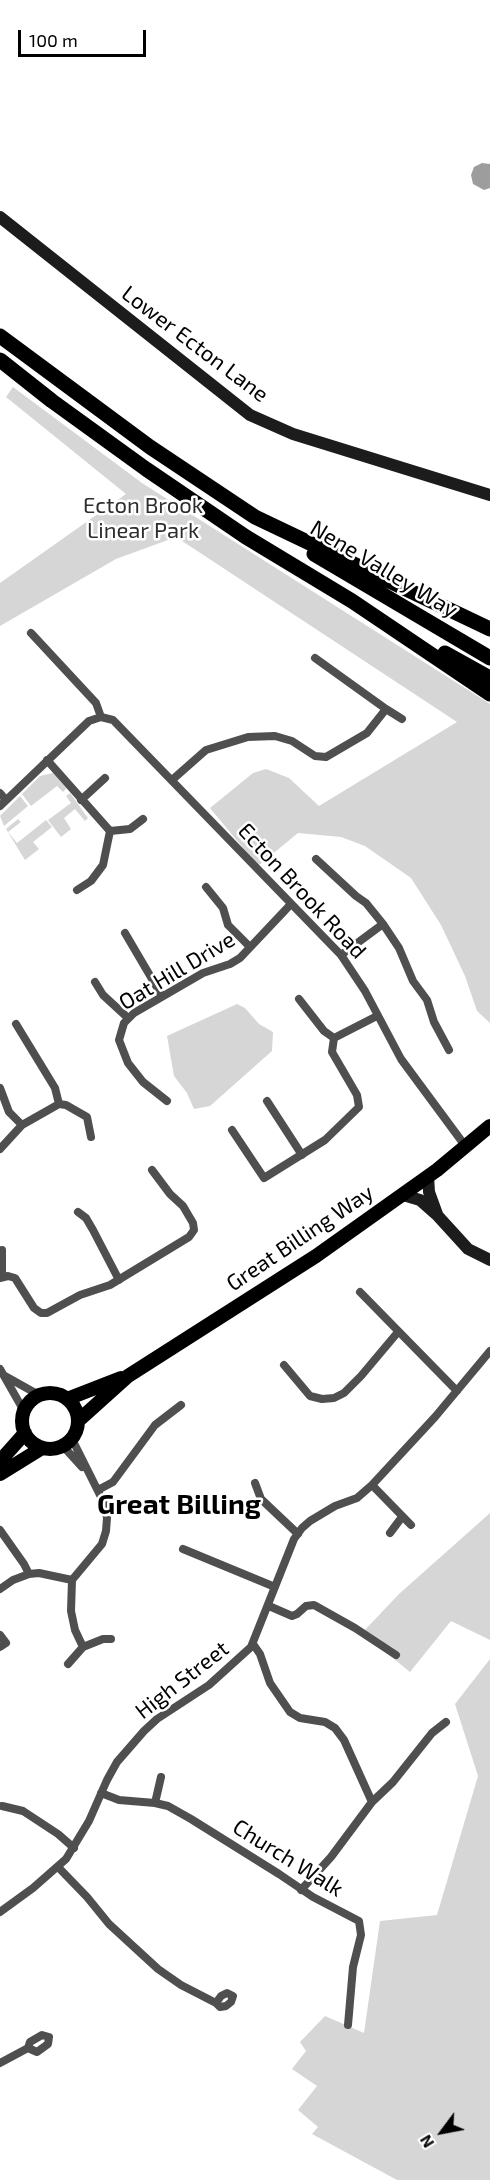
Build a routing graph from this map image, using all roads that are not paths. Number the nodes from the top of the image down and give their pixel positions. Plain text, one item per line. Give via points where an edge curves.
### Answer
1 (0, 218) edge
2 (0, 336) edge
3 (0, 360) edge
4 (490, 495) edge
5 (255, 517) junction
6 (352, 601) junction
7 (490, 629) edge
8 (31, 633) dead end
9 (315, 658) dead end
10 (490, 658) edge
11 (490, 678) edge
12 (490, 694) edge
13 (386, 709) junction
14 (101, 717) junction
15 (402, 719) dead end
16 (47, 760) junction
17 (105, 778) dead end
18 (172, 780) junction
19 (2, 799) edge
20 (81, 800) junction
21 (143, 819) dead end
22 (110, 831) junction
23 (316, 859) dead end
24 (206, 887) dead end
25 (78, 890) dead end
26 (291, 904) junction
27 (382, 924) junction
28 (125, 933) dead end
29 (250, 948) junction
30 (341, 955) junction
31 (95, 982) dead end
32 (162, 996) junction
33 (300, 999) dead end
34 (378, 1016) junction
35 (128, 1018) junction
36 (16, 1024) dead end
37 (334, 1038) junction
38 (449, 1050) dead end
39 (0, 1088) edge
40 (167, 1101) dead end
41 (267, 1101) dead end
42 (59, 1104) junction
43 (21, 1125) junction
44 (490, 1126) edge
45 (232, 1130) dead end
46 (91, 1137) dead end
47 (466, 1147) junction
48 (0, 1149) edge
49 (302, 1155) junction
50 (152, 1170) dead end
51 (428, 1176) junction
52 (403, 1195) junction
53 (78, 1212) dead end
54 (437, 1215) junction
55 (2, 1250) dead end
56 (490, 1260) edge
57 (1, 1278) edge
58 (119, 1280) junction
59 (360, 1292) dead end
60 (398, 1332) junction
61 (490, 1351) edge
62 (284, 1365) dead end
63 (2, 1372) edge
64 (128, 1376) junction
65 (457, 1391) junction
66 (39, 1395) junction
67 (67, 1399) junction
68 (181, 1405) dead end
69 (24, 1411) junction
70 (78, 1421) junction
71 (25, 1432) junction
72 (67, 1443) junction
73 (42, 1448) junction
74 (0, 1461) edge
75 (0, 1474) edge
76 (255, 1483) dead end
77 (372, 1485) junction
78 (98, 1490) junction
79 (402, 1517) junction
80 (411, 1525) dead end
81 (0, 1530) edge
82 (390, 1533) dead end
83 (298, 1534) junction
84 (183, 1549) dead end
85 (28, 1574) junction
86 (72, 1580) junction
87 (275, 1587) junction
88 (0, 1589) edge
89 (269, 1606) junction
90 (0, 1635) edge
91 (111, 1639) dead end
92 (253, 1644) junction
93 (0, 1647) edge
94 (83, 1647) junction
95 (396, 1655) dead end
96 (68, 1664) dead end
97 (446, 1722) dead end
98 (160, 1777) dead end
99 (101, 1793) junction
100 (372, 1802) junction
101 (155, 1803) junction
102 (2, 1806) dead end
103 (74, 1848) junction
104 (58, 1867) junction
105 (302, 1890) junction
106 (0, 1912) edge
107 (216, 2003) dead end
108 (348, 2025) dead end
109 (28, 2048) dead end
110 (0, 2063) edge

1 - 4 street, Lower Ecton Lane via 250,415 293,434
2 - 5 highway via 150,447
3 - 6 highway via 146,469 246,537
5 - 7 highway
5 - 10 highway, Nene Valley Way
6 - 11 highway, Nene Valley Way
6 - 12 highway
8 - 14 street, Ecton Brook Road via 96,704
9 - 13 street
13 - 15 street
13 - 18 street via 367,733 329,756 315,756 292,741 275,736 260,736 206,750
14 - 16 street via 78,729
14 - 18 street, Ecton Brook Road via 113,720
16 - 19 street
16 - 20 street
17 - 20 street
18 - 26 street, Ecton Brook Road
20 - 22 street
21 - 22 street via 130,828
22 - 25 street via 103,865
23 - 27 street via 366,903
24 - 29 street via 223,908 228,925
26 - 29 street, Oat Hill Drive
26 - 30 street, Ecton Brook Road
27 - 30 street
27 - 38 street via 427,1000
28 - 32 street
29 - 32 street, Oat Hill Drive via 230,964 203,973
30 - 34 street, Ecton Brook Road
31 - 35 street
32 - 35 street, Oat Hill Drive
33 - 37 street
34 - 37 street
34 - 47 street, Ecton Brook Road via 409,1071
35 - 40 street, Oat Hill Drive via 119,1040 128,1063 143,1082
36 - 42 street via 55,1089
37 - 49 street via 332,1052 357,1095 359,1107 325,1140
39 - 43 street via 9,1112
41 - 49 street
42 - 43 street
42 - 46 street via 87,1117
43 - 48 street
44 - 47 main road, Great Billing Way
45 - 49 street via 264,1178
47 - 51 main road, Great Billing Way
50 - 58 street via 183,1206 193,1223 193,1233
51 - 52 main road, Great Billing Way
51 - 54 street
52 - 54 street via 420,1200
52 - 64 main road, Great Billing Way via 316,1256
53 - 58 street via 86,1218
54 - 56 street via 468,1249
55 - 57 street
57 - 58 street via 15,1278 34,1308 45,1313
59 - 60 street
60 - 62 street via 361,1376 334,1398 310,1395
60 - 65 street
61 - 65 street, High Street
63 - 66 street
63 - 69 street
64 - 67 main road, Great Billing Way
64 - 70 main road, Great Billing Way
65 - 77 street, High Street
66 - 67 main road via 54,1393
66 - 69 main road
67 - 70 main road
68 - 78 street via 155,1425 113,1482
69 - 71 main road
70 - 72 main road via 77,1431
71 - 73 main road
71 - 74 main road
72 - 73 main road via 56,1449
72 - 78 street
73 - 75 main road
76 - 83 street via 261,1498
77 - 79 street
77 - 83 street, High Street via 357,1498 310,1521
78 - 86 street via 106,1510 106,1531 98,1550
79 - 80 street
79 - 82 street
81 - 85 street
83 - 87 street, High Street
84 - 87 street
85 - 86 street
85 - 88 street
86 - 94 street via 71,1611
87 - 89 street, High Street
89 - 92 street, High Street
89 - 95 street via 292,1616 314,1605
90 - 93 street via 6,1643
91 - 94 street
92 - 99 street, High Street via 208,1685 144,1731 117,1762
92 - 100 street via 274,1689 290,1712 335,1728 357,1765
94 - 96 street
97 - 100 street
98 - 101 street
99 - 101 street, Church Walk via 118,1800
99 - 103 street, High Street
100 - 105 street
101 - 105 street, Church Walk via 191,1819
102 - 103 street via 23,1811
103 - 104 street, High Street
104 - 106 street, High Street
104 - 107 street via 130,1945 181,1985
105 - 108 street, Church Walk via 358,1921 361,1935 353,1967
109 - 110 street

